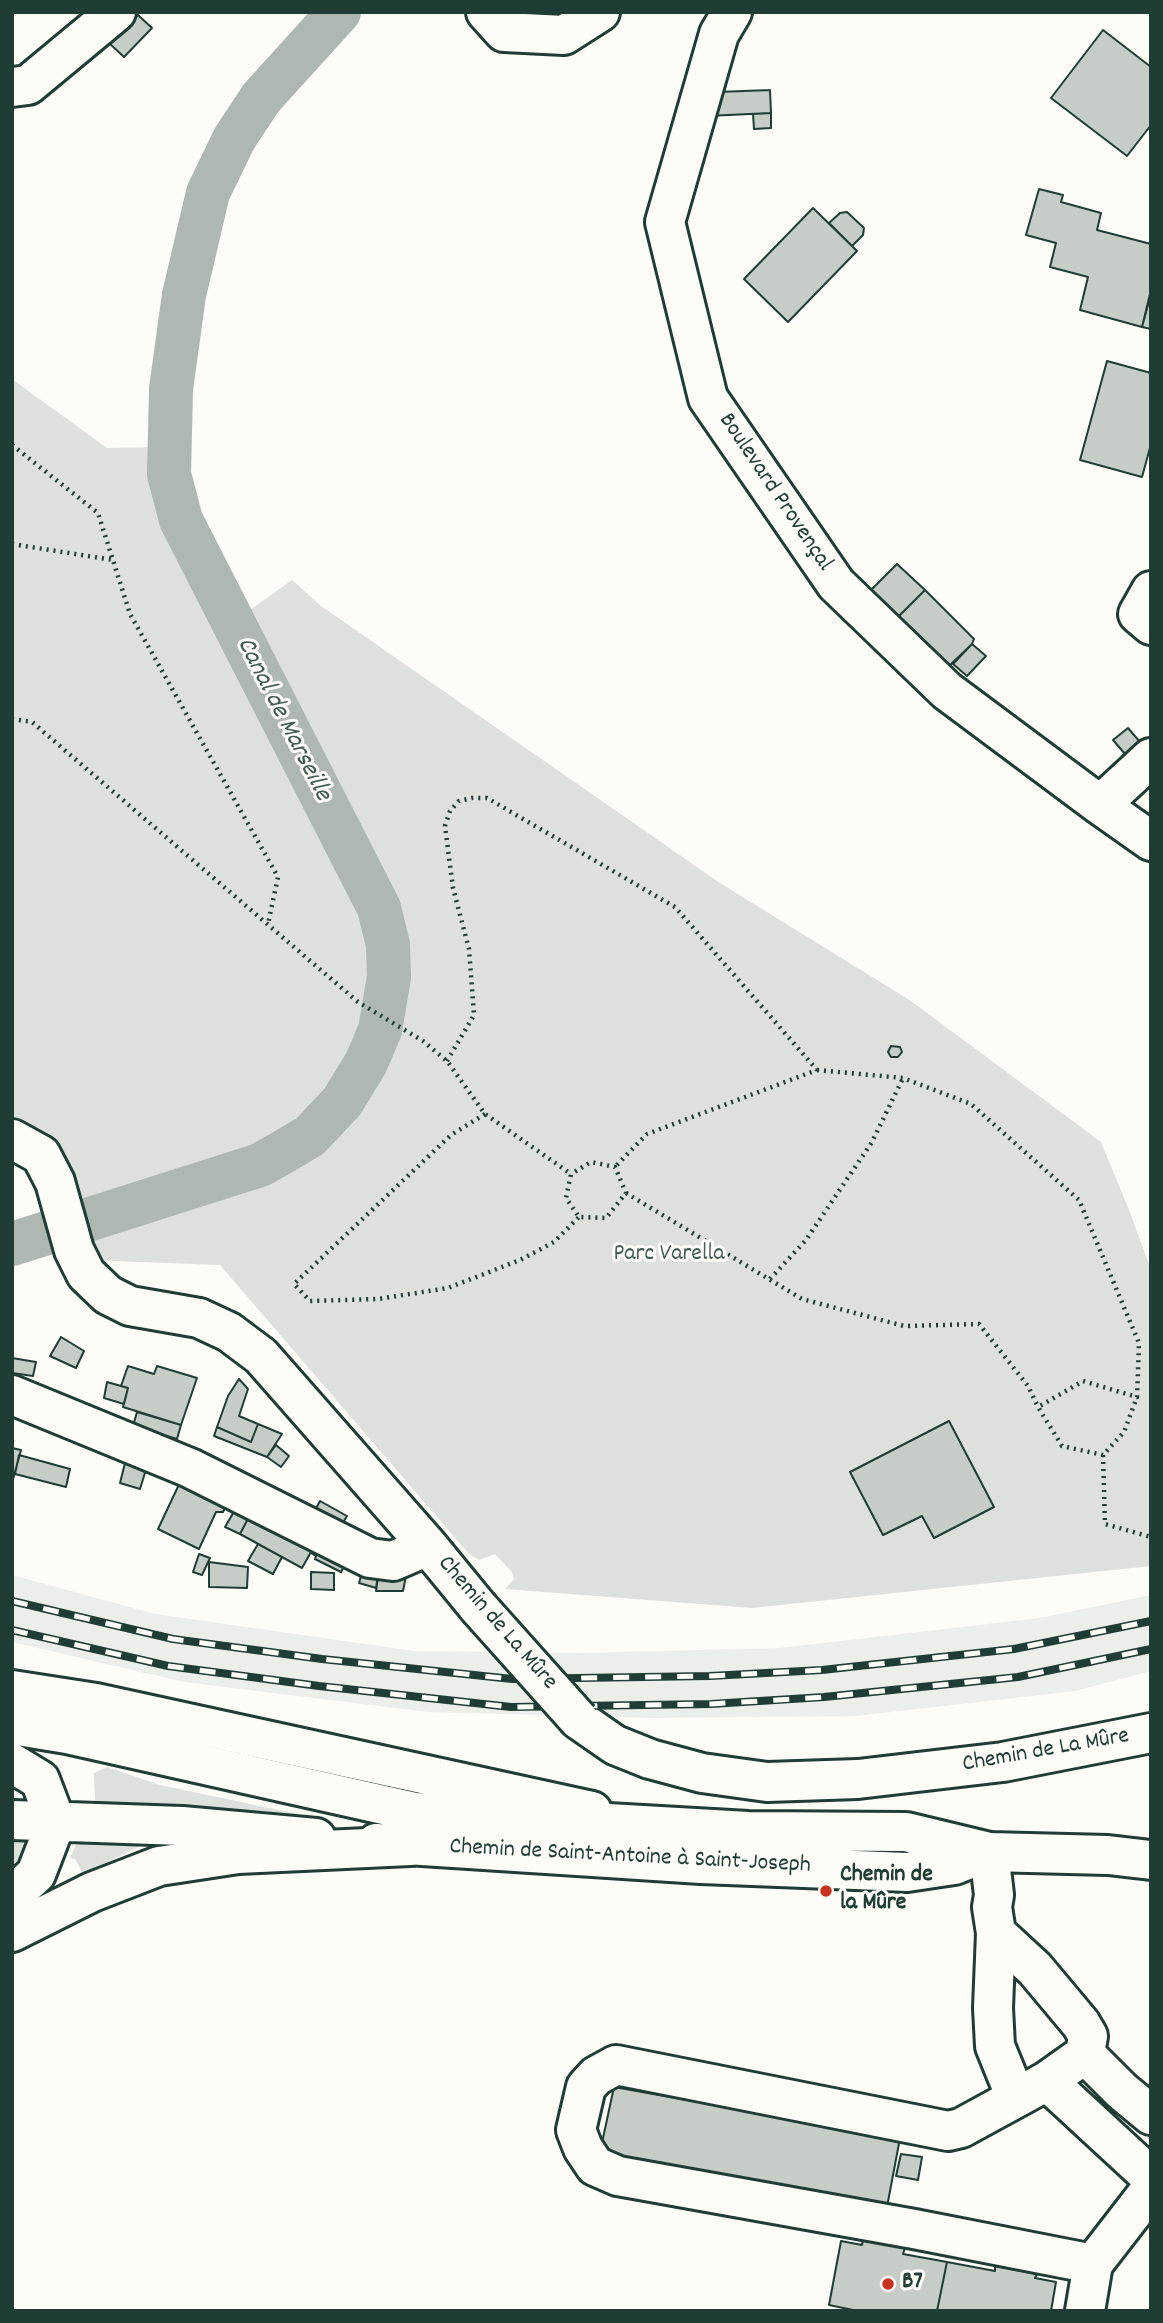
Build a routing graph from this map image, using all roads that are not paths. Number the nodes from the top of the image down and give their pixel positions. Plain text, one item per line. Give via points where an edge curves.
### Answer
1 (116, 12) edge
2 (486, 12) edge
3 (600, 12) edge
4 (732, 12) edge
5 (12, 87) edge
6 (1151, 591) edge
7 (1151, 625) edge
8 (1151, 758) edge
9 (1100, 805) junction
10 (1151, 841) edge
11 (12, 1139) edge
12 (12, 1395) edge
13 (428, 1546) junction
14 (12, 1690) edge
15 (12, 1725) edge
16 (1151, 1733) edge
17 (12, 1763) edge
18 (12, 1820) edge
19 (56, 1822) junction
20 (652, 1824) junction
21 (410, 1846) junction
22 (989, 1852) junction
23 (1151, 1860) edge
24 (12, 1896) edge
25 (12, 1932) edge
26 (996, 1933) junction
27 (1085, 2053) junction
28 (1032, 2089) junction
29 (1151, 2115) edge
30 (1151, 2177) edge
31 (1151, 2189) edge
32 (1093, 2264) junction
33 (1085, 2311) edge

1 - 5 main road via 28,85
2 - 3 main road via 504,32 564,35
4 - 9 main road, Boulevard Provençal via 719,34 665,222 708,398 836,584 947,691
6 - 7 main road via 1138,614
8 - 9 main road
9 - 10 main road, Boulevard Provençal
11 - 13 main road, Chemin de La Mûre via 41,1154 86,1274 108,1295 130,1306 199,1318 229,1332 261,1356
12 - 13 main road via 191,1468 370,1558 393,1561
13 - 16 main road, Chemin de La Mûre, bridge via 579,1720 615,1745 702,1773 767,1782 858,1779 1003,1762
14 - 20 main road, Chemin de Saint-Antoine à Saint-Joseph via 96,1703
15 - 20 main road, Chemin de Saint-Antoine à Saint-Joseph via 415,1812
17 - 19 main road via 40,1780
18 - 19 main road, Chemin de Saint-Antoine à Saint-Joseph
19 - 21 main road, Chemin de Saint-Antoine à Saint-Joseph via 182,1826
19 - 24 main road via 36,1874
20 - 22 main road, Chemin de Saint-Antoine à Saint-Joseph via 748,1831 906,1832
21 - 22 main road, Chemin de Saint-Antoine à Saint-Joseph via 907,1872 954,1865
21 - 25 main road via 238,1854 159,1866 92,1892
22 - 23 main road
22 - 26 main road
26 - 27 main road via 1035,1969 1081,2024 1088,2036
26 - 28 main road via 996,2046
27 - 28 main road
27 - 29 main road
28 - 30 main road
28 - 32 main road via 948,2131 616,2065 586,2087 576,2130 595,2166 618,2176
31 - 32 main road
32 - 33 main road

